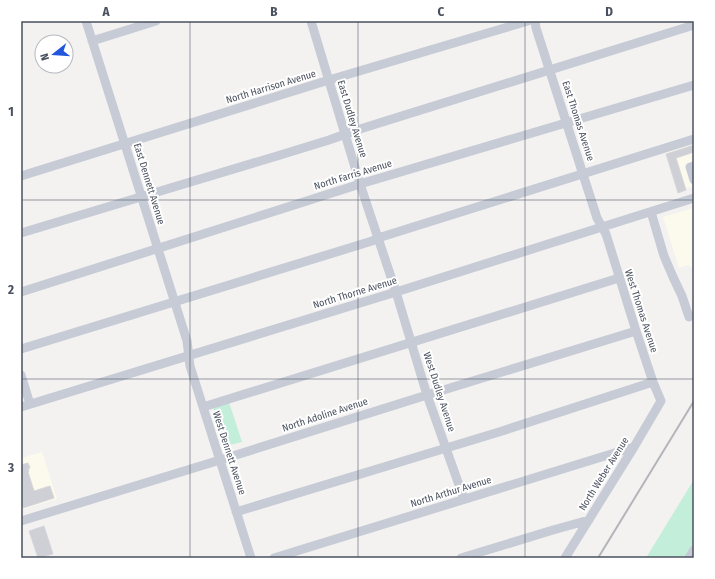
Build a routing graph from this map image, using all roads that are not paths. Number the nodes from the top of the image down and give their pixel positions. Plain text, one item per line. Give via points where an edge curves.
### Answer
1 (86, 21) edge
2 (156, 21) edge
3 (311, 21) edge
4 (528, 21) edge
5 (535, 21) edge
6 (694, 25) edge
7 (92, 40) junction
8 (550, 70) junction
9 (329, 80) junction
10 (694, 85) edge
11 (566, 123) junction
12 (345, 134) junction
13 (694, 139) edge
14 (125, 144) junction
15 (694, 166) edge
16 (583, 174) junction
17 (21, 176) edge
18 (694, 180) edge
19 (360, 184) junction
20 (141, 197) junction
21 (694, 198) edge
22 (651, 212) junction
23 (602, 226) junction
24 (21, 233) edge
25 (378, 238) junction
26 (158, 249) junction
27 (619, 278) junction
28 (21, 292) edge
29 (396, 292) junction
30 (174, 302) junction
31 (689, 317) dead end
32 (636, 331) junction
33 (411, 342) junction
34 (21, 349) edge
35 (188, 355) junction
36 (21, 375) edge
37 (653, 382) junction
38 (427, 395) junction
39 (661, 402) joint
40 (26, 405) edge
41 (203, 407) junction
42 (634, 447) junction
43 (446, 448) junction
44 (220, 460) junction
45 (464, 499) junction
46 (236, 512) junction
47 (589, 520) junction
48 (21, 521) edge
49 (694, 550) edge
50 (251, 558) edge
51 (274, 558) edge
52 (461, 558) edge
53 (565, 558) edge
54 (689, 558) edge

1 - 7 street, East Dennett Avenue
2 - 7 street
3 - 9 street, East Dudley Avenue
4 - 9 street, North Harrison Avenue
5 - 8 street, East Thomas Avenue
6 - 8 street
7 - 14 street, East Dennett Avenue
8 - 11 street, East Thomas Avenue
8 - 12 street
9 - 12 street, East Dudley Avenue
9 - 14 street, North Harrison Avenue
10 - 11 street, North Farris Avenue
11 - 16 street, East Thomas Avenue
11 - 19 street, North Farris Avenue
12 - 19 street, East Dudley Avenue
12 - 20 street
13 - 16 street
14 - 17 street, North Harrison Avenue
14 - 20 street, East Dennett Avenue
15 - 18 street via 690,167
16 - 23 street, East Thomas Avenue
16 - 25 street
19 - 25 street, East Dudley Avenue
19 - 26 street, North Farris Avenue
20 - 24 street
20 - 26 street, East Dennett Avenue
21 - 22 street, North Thorne Avenue
22 - 23 street, North Thorne Avenue
22 - 31 street via 664,256
23 - 27 street, West Thomas Avenue
23 - 29 street, North Thorne Avenue
25 - 29 street, East Dudley Avenue
25 - 30 street
26 - 28 street, North Farris Avenue
26 - 30 street, East Dennett Avenue
27 - 32 street, West Thomas Avenue
27 - 33 street
29 - 33 street, West Dudley Avenue
29 - 35 street, North Thorne Avenue
30 - 34 street
30 - 35 street, East Dennett Avenue via 187,340
32 - 37 street, West Thomas Avenue
32 - 38 street, North Adoline Avenue
33 - 38 street, West Dudley Avenue
33 - 41 street
35 - 40 street, North Thorne Avenue
35 - 41 street, West Dennett Avenue
36 - 40 street
37 - 39 street, West Thomas Avenue
37 - 43 street
38 - 43 street, West Dudley Avenue
38 - 44 street, North Adoline Avenue
39 - 42 street, North Weber Avenue
41 - 44 street, West Dennett Avenue
42 - 45 street, North Arthur Avenue
42 - 47 street, North Weber Avenue
43 - 45 street, West Dudley Avenue
43 - 46 street
44 - 46 street, West Dennett Avenue
44 - 48 street, North Adoline Avenue
45 - 51 street, North Arthur Avenue
46 - 50 street, West Dennett Avenue
47 - 52 street
47 - 53 street, North Weber Avenue
49 - 54 street

